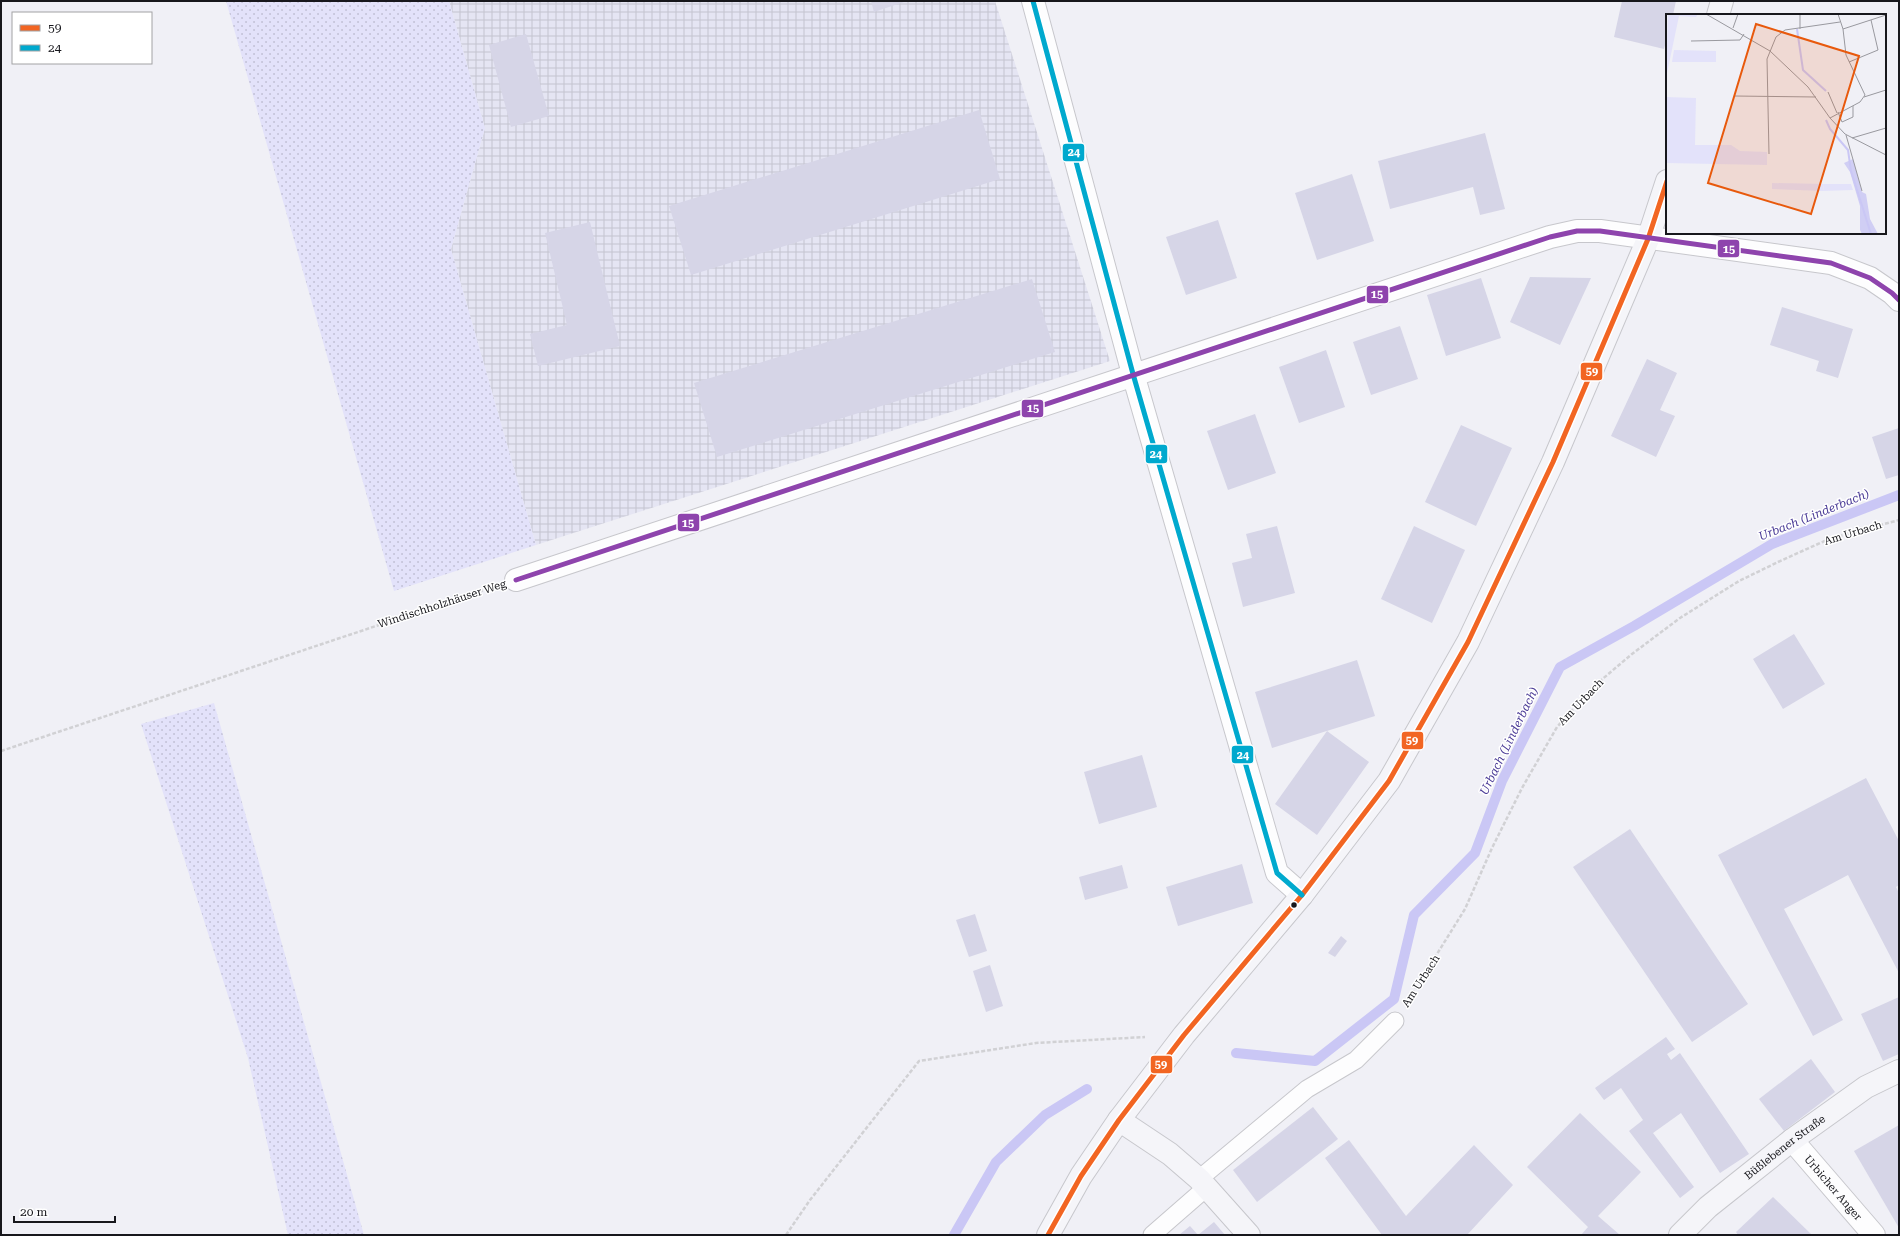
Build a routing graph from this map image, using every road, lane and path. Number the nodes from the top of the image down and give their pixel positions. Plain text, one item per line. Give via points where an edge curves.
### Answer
1 (1033, 1) edge
2 (1722, 1) edge
3 (1718, 14) edge
4 (1666, 183) edge
5 (1648, 239) junction
6 (1899, 300) edge
7 (1133, 374) junction
8 (1899, 520) edge
9 (516, 580) joint
10 (1, 751) edge
11 (1302, 895) junction
12 (1395, 1021) joint
13 (1184, 1035) junction
14 (1899, 1071) edge
15 (1119, 1120) junction
16 (1792, 1140) junction
17 (1203, 1183) junction
18 (786, 1235) edge
19 (1048, 1235) edge
20 (1152, 1235) edge
21 (1249, 1235) edge
22 (1680, 1235) edge
23 (1874, 1235) edge

1 - 7 street
2 - 3 street
4 - 5 street
5 - 6 street, Windischholzhäuser Weg via 1831,263 1870,278
5 - 7 street, Windischholzhäuser Weg via 1600,231 1577,231 1550,236
5 - 11 street via 1553,462 1468,642 1389,781
7 - 9 street, Windischholzhäuser Weg
7 - 11 street via 1277,873
8 - 12 path, Am Urbach via 1829,539 1739,581 1680,618 1593,687 1557,727 1522,788 1465,909 1430,969
9 - 10 path, Windischholzhäuser Weg
11 - 13 street
12 - 17 lane via 1356,1060 1307,1089
13 - 15 street
13 - 18 path via 1036,1043 919,1061 810,1200
14 - 16 street, Büßlebener Straße via 1866,1087
15 - 17 street via 1170,1154
15 - 19 street via 1081,1176
16 - 22 street, Büßlebener Straße via 1708,1207
16 - 23 street, Urbicher Anger
17 - 20 lane
17 - 21 street

